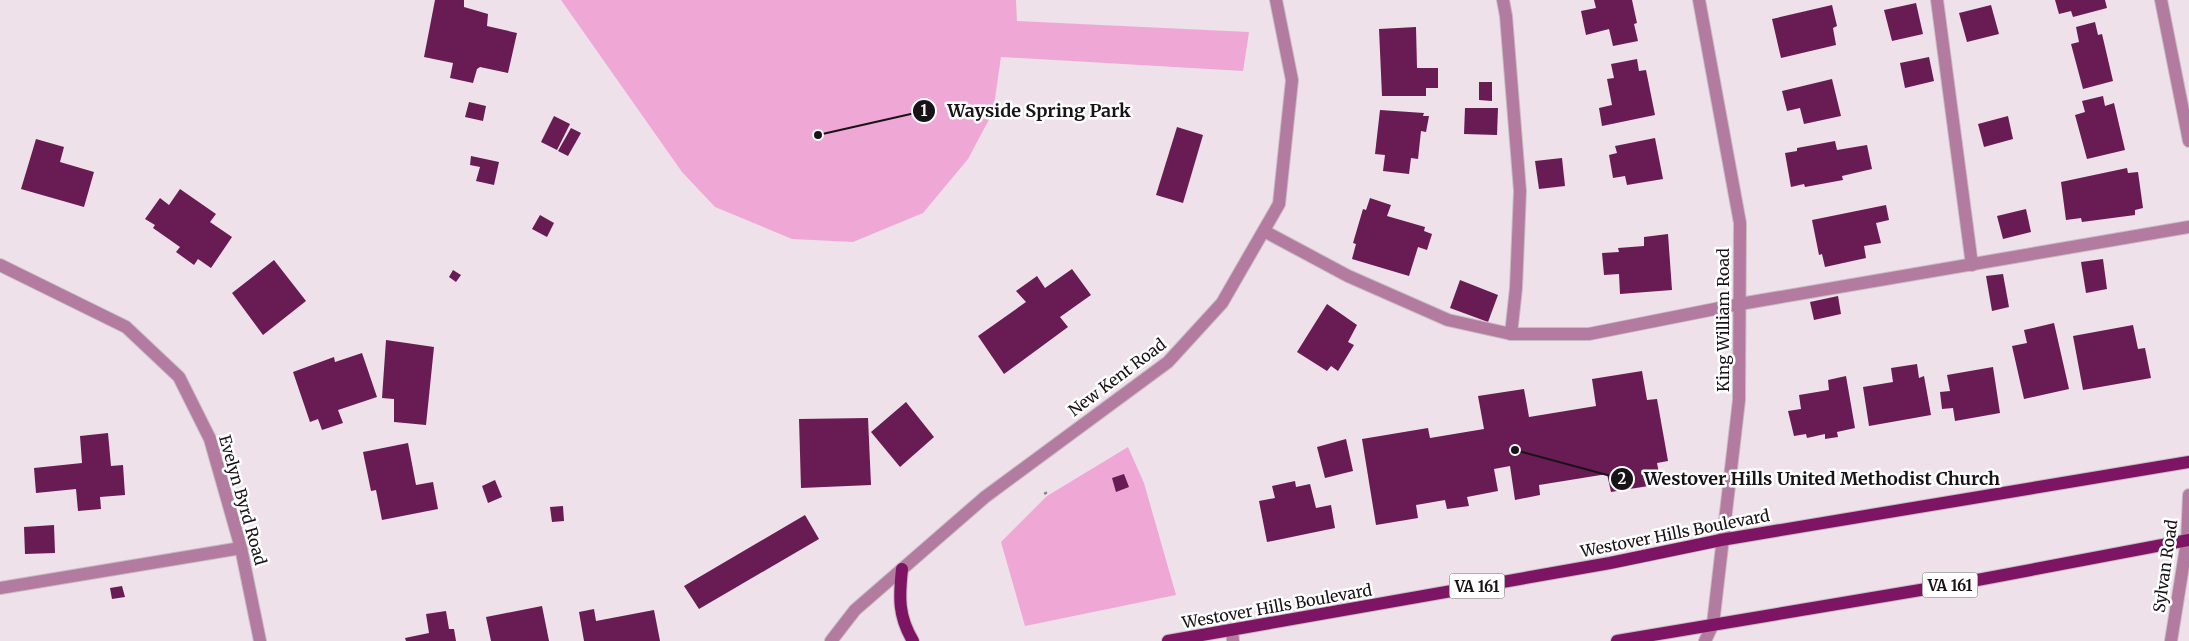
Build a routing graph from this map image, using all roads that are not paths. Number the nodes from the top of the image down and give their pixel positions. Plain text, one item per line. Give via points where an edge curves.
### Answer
1 (1276, 0) edge
2 (1503, 0) edge
3 (1699, 0) edge
4 (1937, 0) edge
5 (2161, 0) edge
6 (2189, 141) edge
7 (2189, 227) edge
8 (1264, 231) junction
9 (0, 265) edge
10 (1972, 265) junction
11 (1740, 304) junction
12 (1511, 334) junction
13 (2189, 462) edge
14 (2189, 495) edge
15 (1721, 540) junction
16 (2188, 541) edge
17 (241, 548) junction
18 (902, 569) junction
19 (0, 588) edge
20 (1713, 624) junction
21 (1233, 636) edge
22 (260, 641) edge
23 (831, 641) edge
24 (913, 641) edge
25 (1168, 641) edge
26 (1617, 641) edge
27 (1705, 641) edge
28 (2171, 641) edge

1 - 8 street, New Kent Road via 1292,80 1279,204
2 - 12 street via 1520,191
3 - 11 street, King William Road via 1740,223
4 - 10 street
5 - 6 street
7 - 10 street
8 - 12 street via 1348,276 1448,320
8 - 18 street, New Kent Road via 1222,303 1168,362 985,497
9 - 17 street, Evelyn Byrd Road via 126,327 179,378 210,438
10 - 11 street
11 - 12 street via 1589,334
11 - 15 street, King William Road via 1739,400
13 - 15 main road, Westover Hills Boulevard / VA 161
14 - 16 street, Sylvan Road
15 - 20 street, King William Road
15 - 21 main road, Westover Hills Boulevard / VA 161
16 - 20 main road, VA 161
16 - 28 street, Sylvan Road
17 - 19 street
17 - 22 street, Evelyn Byrd Road
18 - 23 street, New Kent Road via 855,610
18 - 24 main road via 899,598 905,628
20 - 26 main road, VA 161
20 - 27 street, King William Road
21 - 25 main road, Westover Hills Boulevard / VA 161

